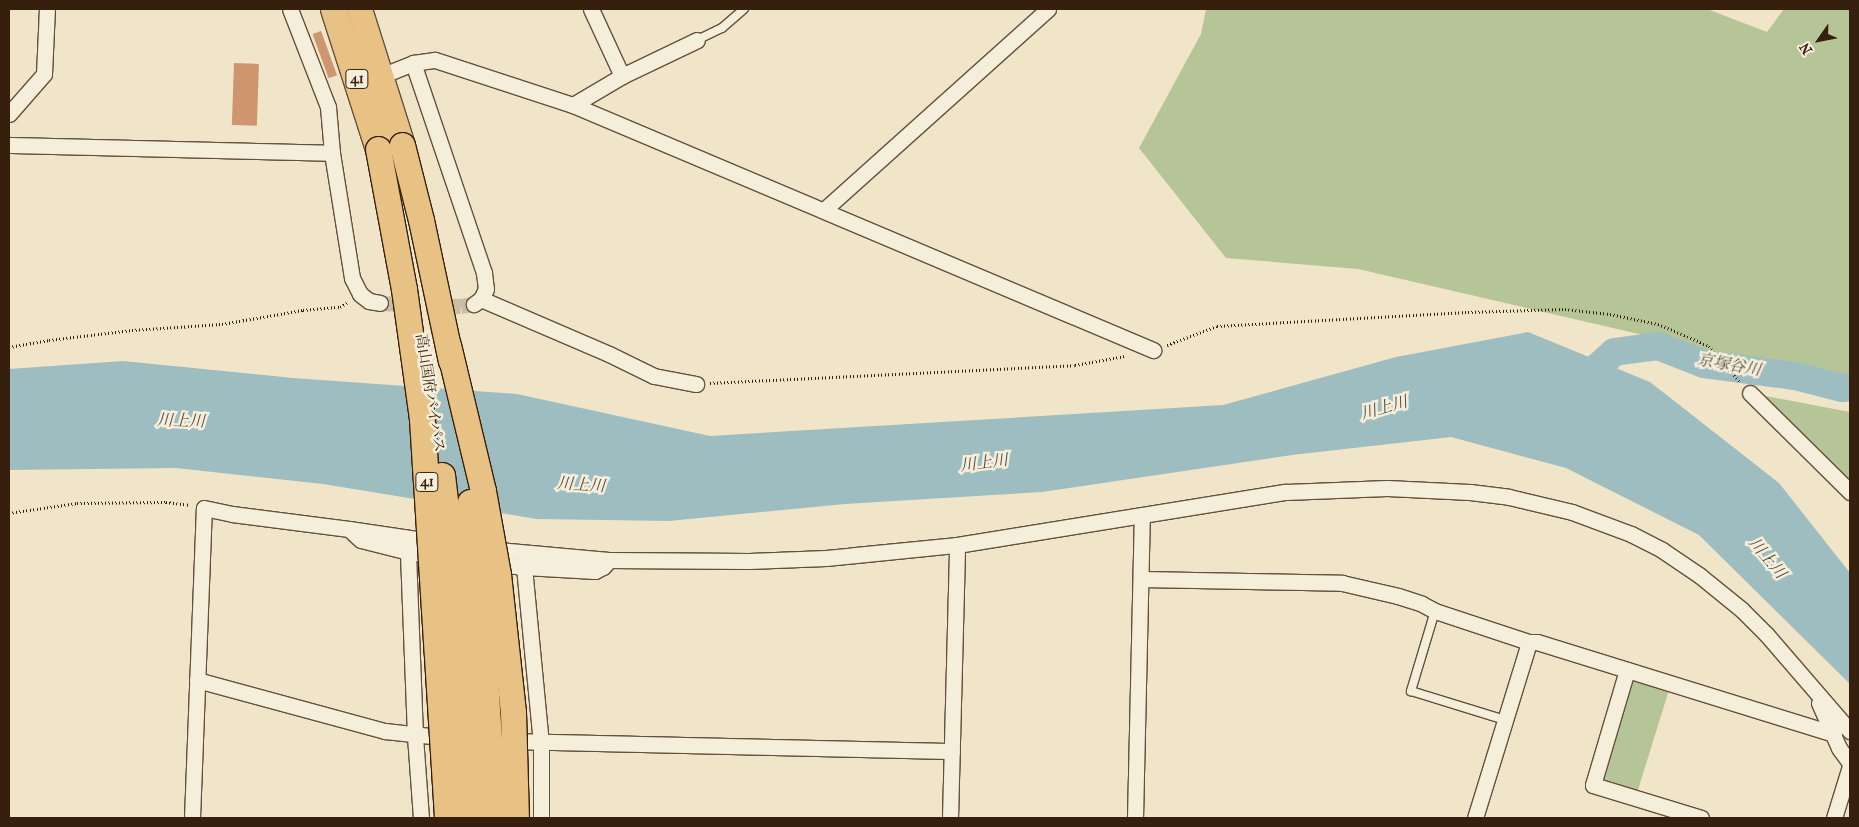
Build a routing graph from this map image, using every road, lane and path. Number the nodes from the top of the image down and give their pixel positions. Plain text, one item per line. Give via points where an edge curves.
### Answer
1 (48, 9) edge
2 (290, 9) edge
3 (333, 9) edge
4 (359, 9) edge
5 (591, 9) edge
6 (744, 9) edge
7 (1048, 9) edge
8 (697, 40) joint
9 (413, 63) junction
10 (381, 76) junction
11 (622, 76) junction
12 (573, 105) junction
13 (9, 114) edge
14 (9, 145) edge
15 (390, 147) junction
16 (332, 153) junction
17 (824, 210) junction
18 (360, 294) junction
19 (380, 303) tunnel mouth
20 (448, 345) junction
21 (9, 347) edge
22 (1153, 350) junction
23 (696, 384) joint
24 (1750, 394) joint
25 (1850, 492) edge
26 (204, 508) junction
27 (9, 513) edge
28 (1142, 517) junction
29 (349, 529) junction
30 (957, 545) junction
31 (408, 552) junction
32 (609, 560) junction
33 (524, 567) junction
34 (466, 575) junction
35 (1141, 579) junction
36 (1435, 611) junction
37 (1529, 642) junction
38 (1627, 670) junction
39 (197, 680) junction
40 (1818, 692) junction
41 (1506, 720) junction
42 (1850, 731) edge
43 (1834, 734) junction
44 (415, 736) junction
45 (541, 743) junction
46 (952, 751) junction
47 (1850, 764) edge
48 (1693, 817) edge
49 (192, 818) edge
50 (422, 818) edge
51 (447, 818) edge
52 (470, 818) edge
53 (493, 818) edge
54 (516, 818) edge
55 (541, 818) edge
56 (950, 818) edge
57 (1135, 818) edge
58 (1474, 818) edge
59 (1834, 818) edge

1 - 13 street via 44,74
2 - 16 street via 328,107
3 - 15 highway, 高山国府バイパス / 41
4 - 10 highway, 高山国府バイパス / 41
5 - 11 street
6 - 8 lane via 722,28
7 - 17 street
8 - 11 street
9 - 10 street
9 - 12 street via 435,60
9 - 23 street via 484,273 486,289 477,302 609,354 654,376
10 - 15 highway, 高山国府バイパス / 41
11 - 12 street
12 - 17 street
14 - 16 street
15 - 20 highway, 高山国府バイパス / 41, bridge via 421,220
15 - 34 highway, 高山国府バイパス / 41, bridge via 439,448
15 - 51 highway, 41, bridge via 404,290 422,419
16 - 18 street via 352,278
17 - 22 street
18 - 19 street via 369,301
18 - 21 path via 340,307 222,324 132,330
20 - 34 highway, 高山国府バイパス / 41, bridge via 467,474
20 - 54 highway, 41, bridge via 483,491 498,574 513,712
22 - 23 path via 1075,365
22 - 24 path via 1216,326 1565,309 1658,324 1709,346
24 - 25 street
26 - 27 path via 166,502 96,503
26 - 29 street
26 - 39 street
28 - 30 street
28 - 35 street
28 - 40 street via 1286,492 1362,488 1470,492 1546,505 1631,534 1699,575 1748,616
29 - 31 street via 361,540
29 - 32 street via 532,554
30 - 32 street via 749,562
30 - 46 street
31 - 33 street
31 - 44 street
32 - 33 street via 595,571
33 - 45 street
34 - 52 highway, 高山国府バイパス / 41, bridge via 462,671
34 - 53 highway, 高山国府バイパス / 41, bridge
35 - 36 street via 1342,583 1398,596
35 - 57 street
36 - 37 street
36 - 41 lane via 1411,691
37 - 38 street
37 - 41 street
38 - 43 street
38 - 48 street via 1593,785
39 - 44 street via 385,731
39 - 49 street
40 - 42 street
40 - 43 street via 1820,706
41 - 58 street
43 - 47 street
44 - 45 street
44 - 50 street
45 - 46 street
45 - 55 street
46 - 56 street
47 - 59 street

